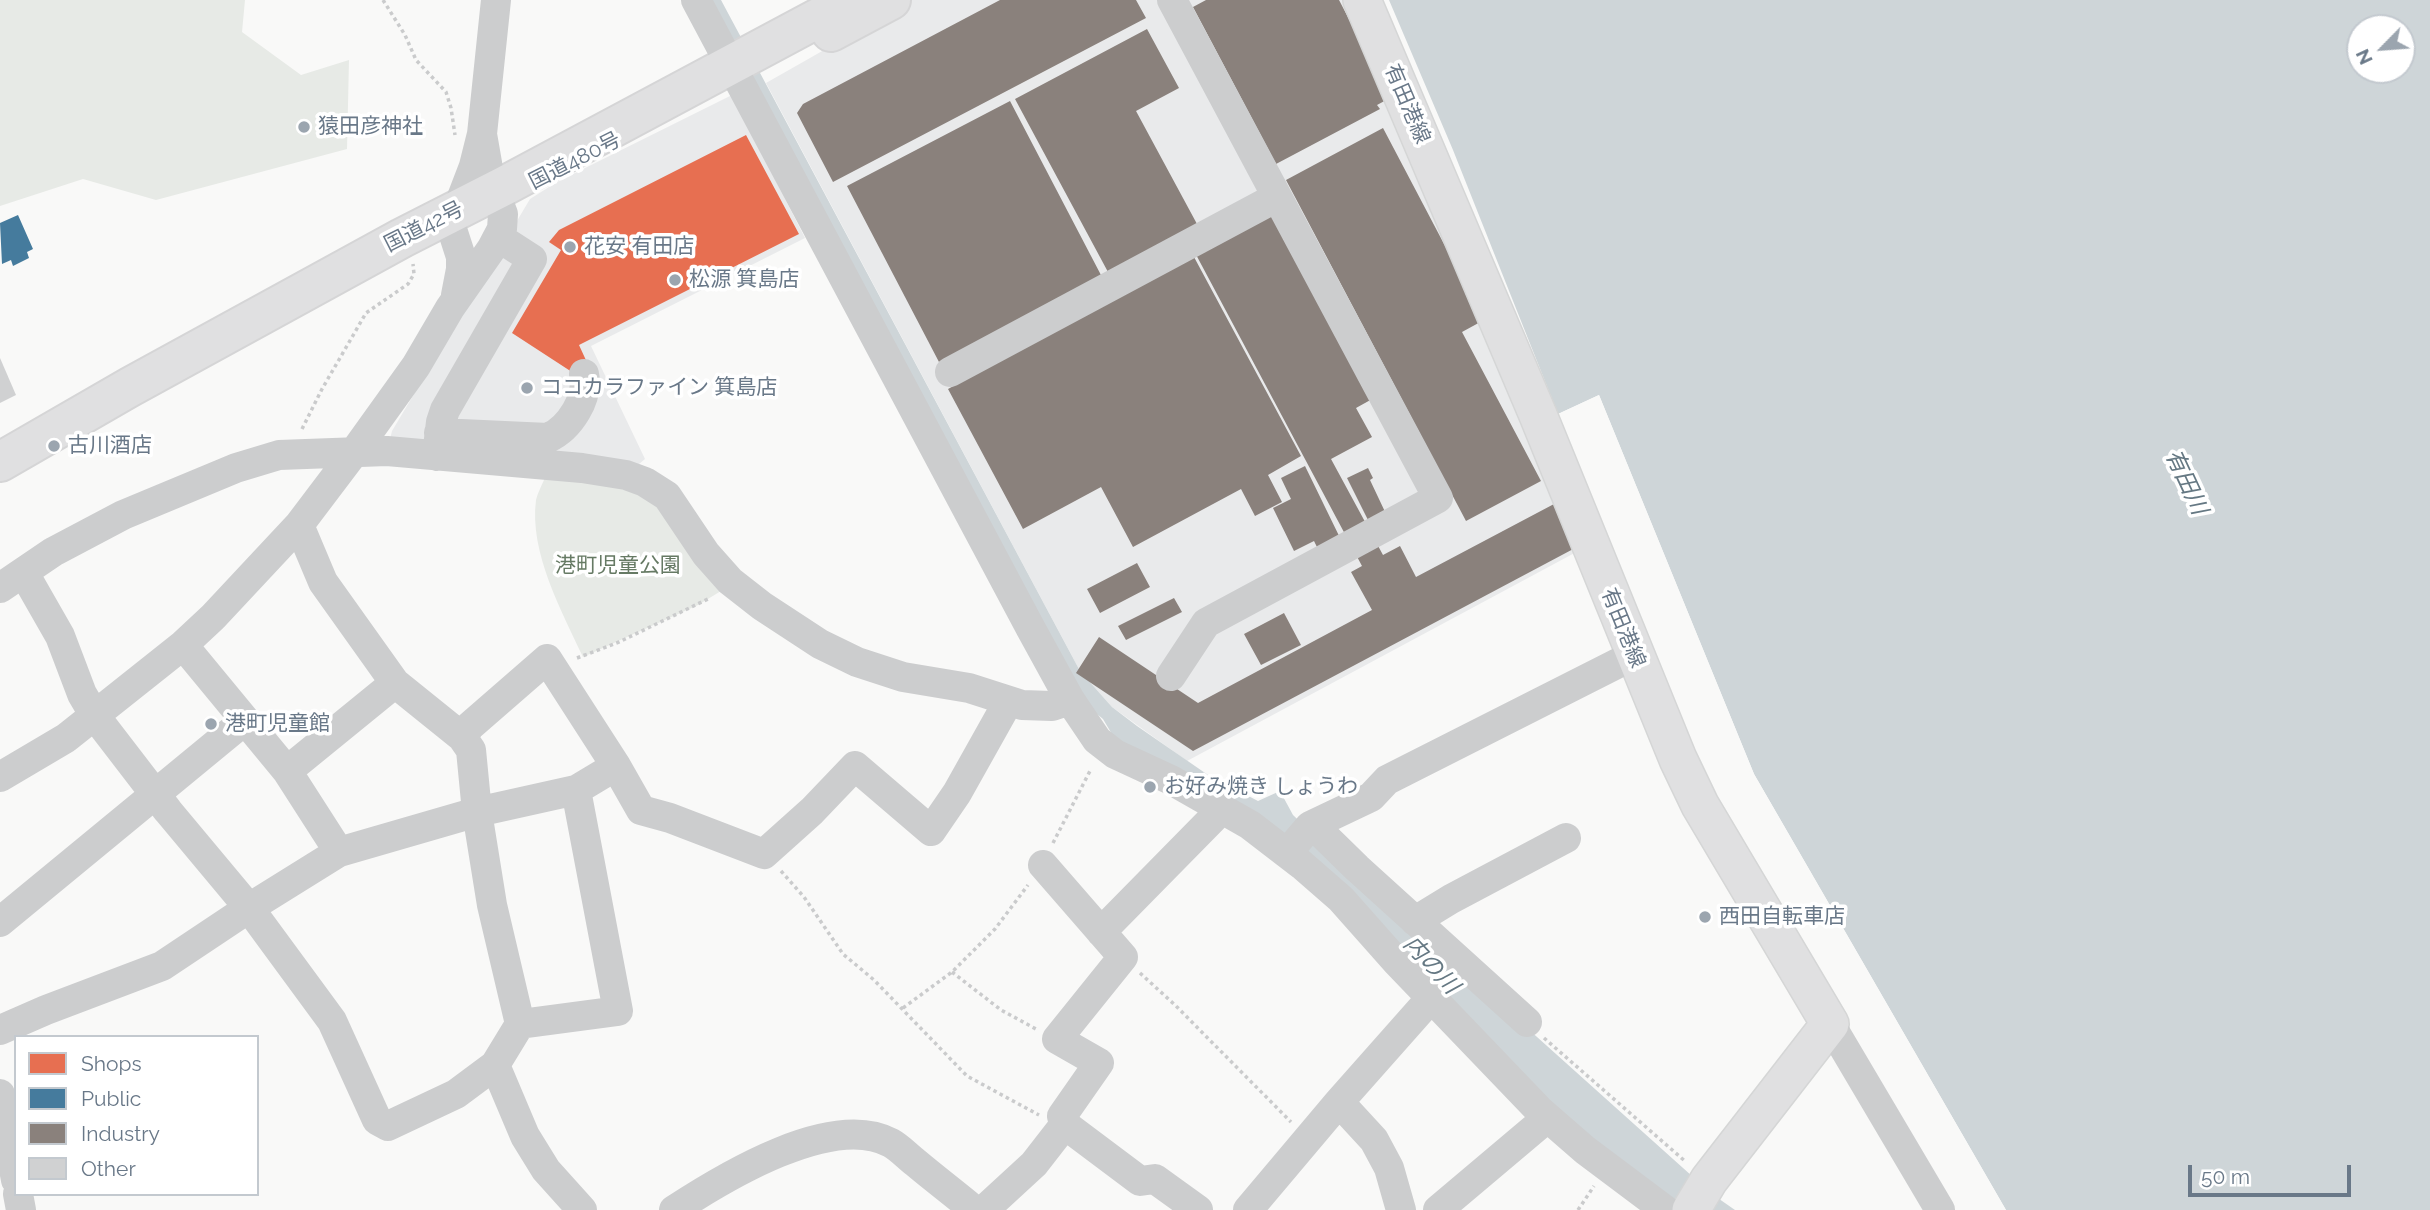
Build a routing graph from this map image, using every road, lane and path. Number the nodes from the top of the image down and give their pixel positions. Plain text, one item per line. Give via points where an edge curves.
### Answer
1 (383, 0) edge
2 (496, 0) edge
3 (696, 0) edge
4 (811, 0) edge
5 (852, 0) edge
6 (891, 0) edge
7 (1172, 0) edge
8 (1362, 0) edge
9 (730, 65) junction
10 (469, 138) junction
11 (500, 188) junction
12 (1277, 197) junction
13 (455, 211) junction
14 (498, 237) junction
15 (402, 238) junction
16 (450, 308) junction
17 (950, 372) dead end
18 (584, 374) dead end
19 (438, 444) junction
20 (355, 451) junction
21 (290, 453) junction
22 (0, 462) edge
23 (299, 525) junction
24 (12, 581) edge
25 (730, 581) junction
26 (183, 645) junction
27 (1634, 654) junction
28 (552, 667) junction
29 (1171, 676) dead end
30 (395, 683) junction
31 (1070, 700) junction
32 (1009, 702) junction
33 (94, 716) junction
34 (244, 721) junction
35 (462, 737) junction
36 (1104, 745) junction
37 (616, 766) junction
38 (286, 771) junction
39 (0, 777) edge
40 (576, 790) junction
41 (155, 793) junction
42 (1222, 809) junction
43 (477, 812) junction
44 (1312, 825) junction
45 (1566, 838) dead end
46 (1288, 850) junction
47 (339, 852) junction
48 (764, 854) junction
49 (1043, 865) junction
50 (249, 908) junction
51 (1415, 921) junction
52 (0, 922) edge
53 (1101, 932) junction
54 (1123, 957) junction
55 (952, 972) junction
56 (1432, 997) junction
57 (903, 1009) junction
58 (1527, 1022) joint
59 (520, 1024) junction
60 (1830, 1024) junction
61 (0, 1030) edge
62 (1057, 1040) junction
63 (495, 1065) junction
64 (0, 1094) edge
65 (1339, 1102) junction
66 (1547, 1118) junction
67 (1063, 1126) junction
68 (1308, 1139) junction
69 (14, 1169) edge
70 (1702, 1192) edge
71 (582, 1210) edge
72 (674, 1210) edge
73 (974, 1210) edge
74 (984, 1210) edge
75 (1198, 1210) edge
76 (1248, 1210) edge
77 (1401, 1210) edge
78 (1438, 1210) edge
79 (1665, 1210) edge
80 (1940, 1210) edge

1 - 10 path via 416,60 446,92
2 - 10 street
3 - 9 street
4 - 9 highway
5 - 9 highway, 国道42号
6 - 9 highway
7 - 12 street
8 - 27 main road, 有田港線
9 - 11 highway, 国道42号
9 - 31 street
10 - 11 street
10 - 13 street via 474,166
11 - 13 highway, 国道42号
11 - 14 street via 504,222
12 - 17 street
12 - 29 street via 1438,498 1206,623
13 - 15 highway, 国道42号
13 - 16 street via 451,226 461,269
14 - 16 street
14 - 19 street via 532,259 445,410
15 - 21 path via 414,274 401,290 366,313
15 - 22 highway, 国道42号
16 - 20 street via 416,366
18 - 19 street via 585,394 558,434 537,440
19 - 20 street
19 - 25 street via 645,482 674,503 706,554
20 - 21 street
20 - 23 street
21 - 24 street via 236,468 123,515 53,552
23 - 26 street
23 - 30 street via 323,582
24 - 33 street via 60,636
25 - 28 path via 698,605
25 - 32 street via 820,644 857,662
26 - 33 street
26 - 34 street
27 - 44 street via 1387,780 1371,797
27 - 60 main road, 有田港線 via 1700,805
28 - 35 street via 547,659
28 - 37 street
30 - 35 street
30 - 38 street
31 - 32 street via 1045,707
31 - 36 street
32 - 48 street via 932,831 855,766
33 - 39 street
33 - 41 street
34 - 38 street
34 - 41 street
35 - 43 street via 471,750
36 - 42 street
36 - 49 path
37 - 40 street
37 - 48 street via 641,810
38 - 47 street
40 - 43 street
40 - 59 street via 618,1011
41 - 50 street
41 - 52 street
42 - 46 street
42 - 53 street
43 - 47 street
43 - 59 street via 492,905
44 - 46 street
44 - 51 street
45 - 51 street
46 - 56 street
47 - 50 street
48 - 57 path via 804,897 842,954
49 - 53 street
49 - 55 path via 995,929
50 - 61 street via 162,966
50 - 63 street via 331,1021 377,1120 388,1126 456,1094
51 - 58 street
53 - 54 street
54 - 62 street
54 - 68 path
55 - 57 path
55 - 62 path via 1001,1010
56 - 65 street
56 - 66 street
57 - 67 path via 967,1076
58 - 70 path via 1615,1101
59 - 63 street
60 - 70 main road
60 - 80 street
62 - 67 street via 1099,1063 1062,1116
63 - 71 street via 545,1170
64 - 69 street
65 - 68 street
65 - 77 street via 1374,1140 1389,1168
66 - 78 street
66 - 79 street
67 - 74 street via 1034,1164
67 - 75 street via 1140,1181 1155,1179
68 - 76 street
72 - 73 street via 768,1157 834,1136 872,1136 891,1143

